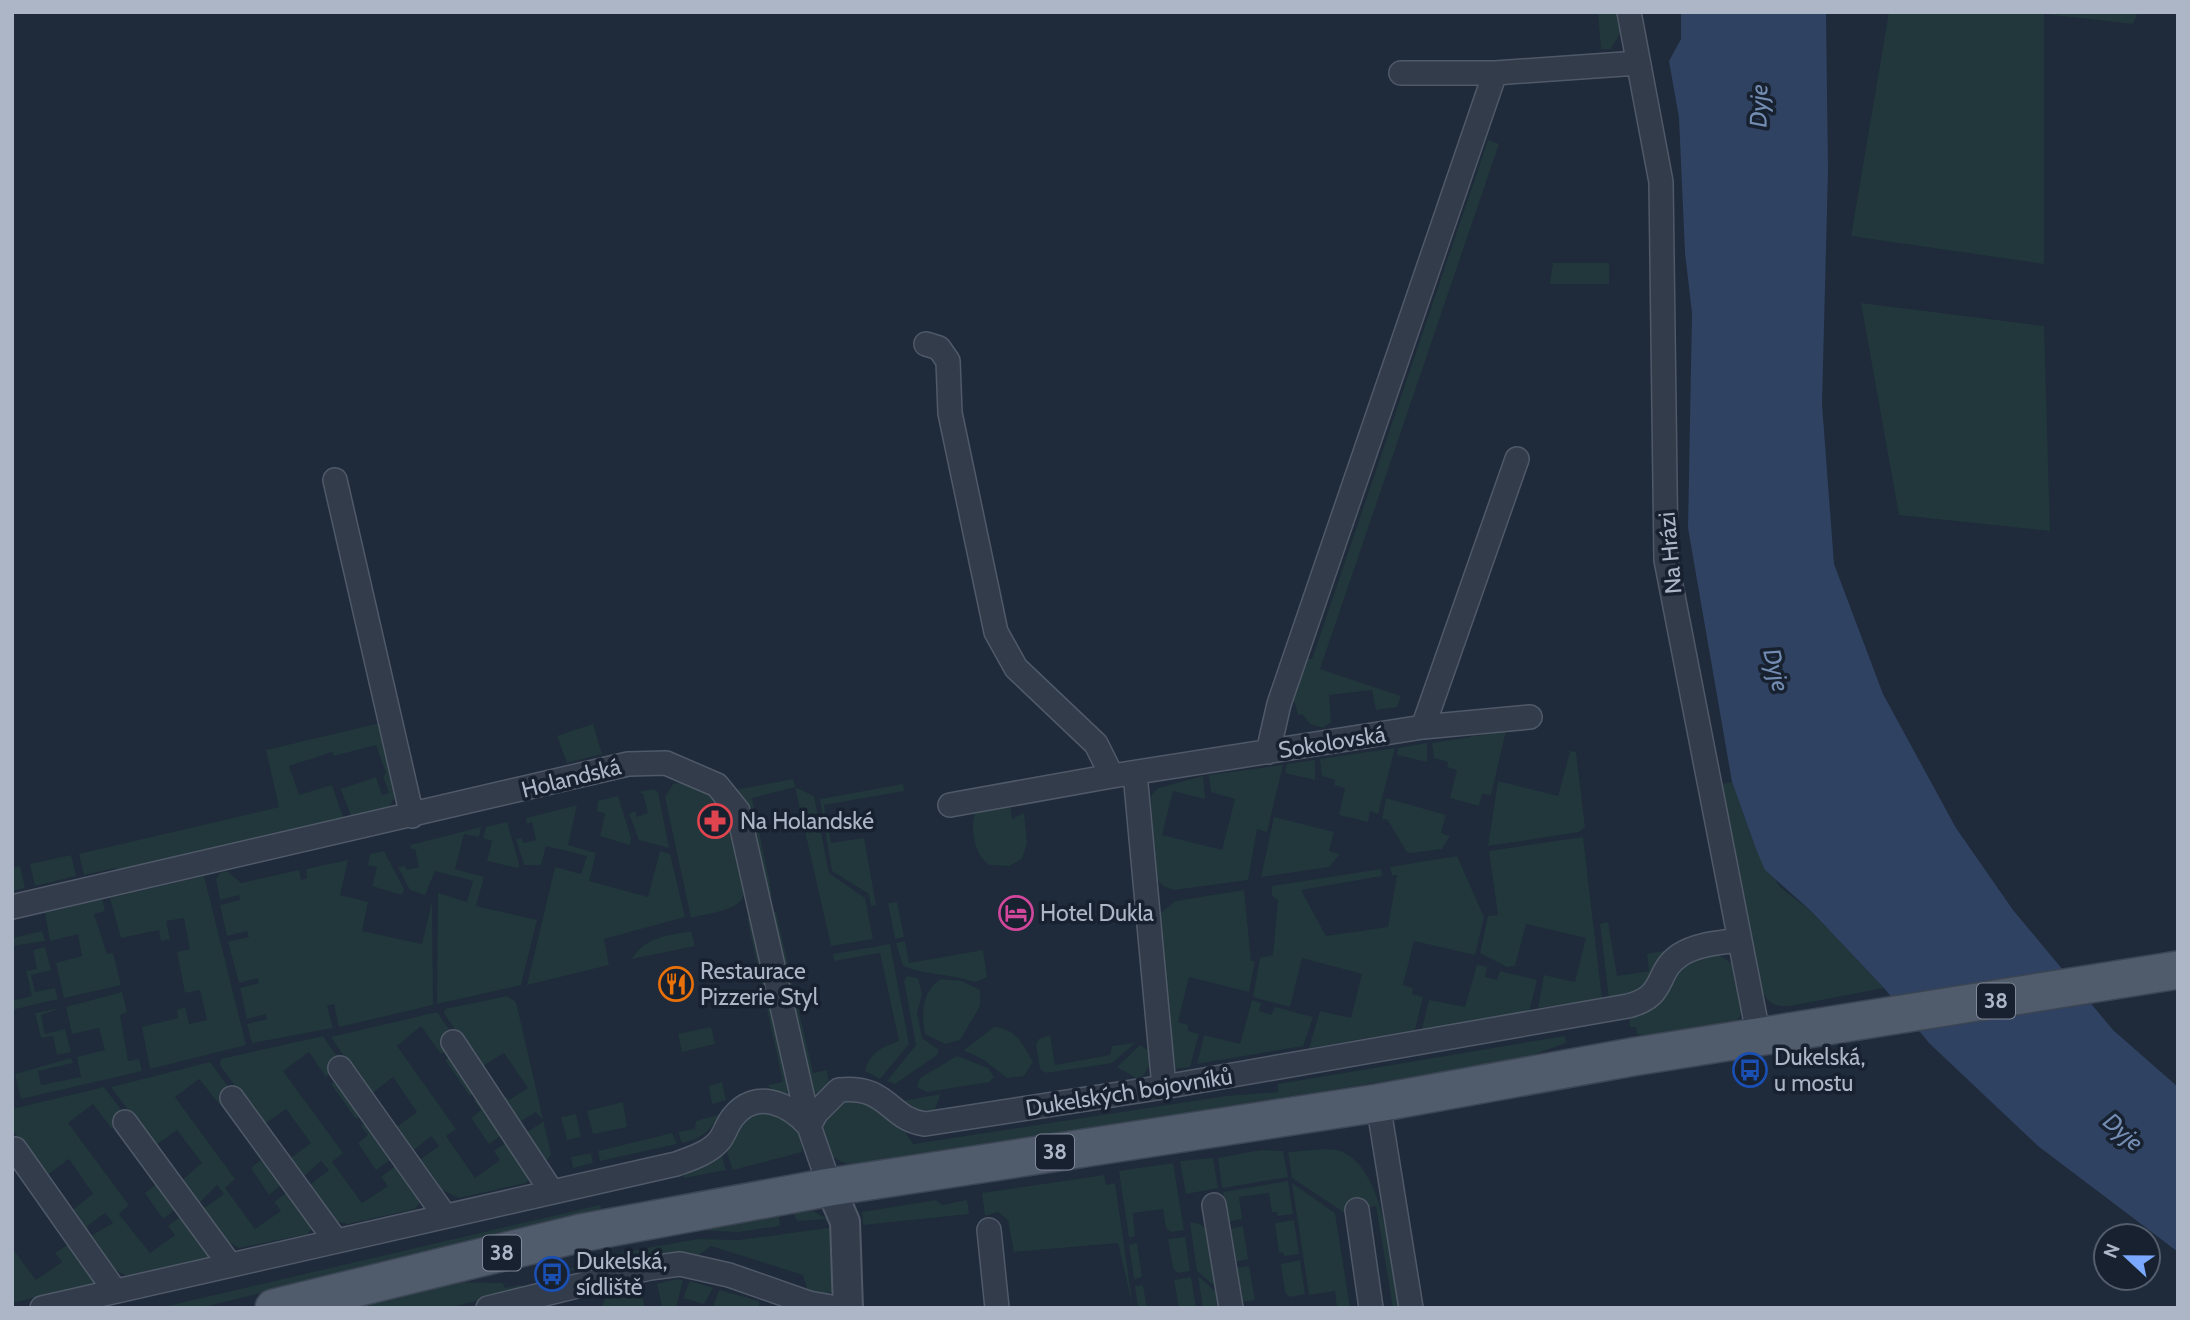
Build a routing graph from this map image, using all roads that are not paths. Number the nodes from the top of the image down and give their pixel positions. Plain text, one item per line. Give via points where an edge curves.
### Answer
1 (1629, 12) edge
2 (1638, 63) junction
3 (1401, 73) dead end
4 (1495, 73) junction
5 (926, 344) dead end
6 (1517, 459) dead end
7 (335, 480) dead end
8 (1530, 717) dead end
9 (1423, 727) junction
10 (1268, 752) junction
11 (1135, 773) junction
12 (1112, 776) junction
13 (950, 806) dead end
14 (412, 816) junction
15 (12, 907) edge
16 (1739, 940) junction
17 (2178, 970) edge
18 (1759, 1038) junction
19 (453, 1042) dead end
20 (340, 1068) dead end
21 (1164, 1087) junction
22 (232, 1098) dead end
23 (1378, 1103) junction
24 (125, 1122) dead end
25 (809, 1126) junction
26 (15, 1149) dead end
27 (830, 1187) junction
28 (552, 1192) junction
29 (1214, 1205) dead end
30 (1357, 1210) dead end
31 (445, 1216) junction
32 (989, 1230) dead end
33 (336, 1241) junction
34 (230, 1265) junction
35 (115, 1292) junction
36 (42, 1308) edge
37 (274, 1308) edge
38 (488, 1308) edge
39 (837, 1308) edge
40 (848, 1308) edge
41 (997, 1308) edge
42 (1231, 1308) edge
43 (1371, 1308) edge
44 (1410, 1308) edge

1 - 2 street, Na Hrázi
2 - 4 street
2 - 16 street, Na Hrázi via 1661,182 1666,560
3 - 4 street
4 - 10 street via 1279,704
5 - 12 street via 939,348 948,361 950,413 996,632 1016,667 1096,744
6 - 9 street
7 - 14 street
8 - 9 street, Sokolovská
9 - 10 street, Sokolovská
10 - 11 street, Sokolovská
11 - 12 street, Sokolovská
11 - 21 street
12 - 13 street, Sokolovská
14 - 15 street, Holandská
14 - 25 street, Holandská via 628,764 666,763 717,785 738,811
16 - 18 street, Na Hrázi
16 - 21 street, Dukelských bojovníků via 1695,947 1678,956 1645,1002
17 - 18 main road, Dukelských bojovníků / 38
18 - 23 main road, Dukelských bojovníků / 38
19 - 28 street
20 - 31 street
21 - 25 street, Dukelských bojovníků via 925,1124 911,1120 869,1090 854,1088 833,1095
22 - 33 street
23 - 27 main road, Dukelských bojovníků / 38
23 - 44 street
24 - 34 street
25 - 27 street, Holandská
25 - 28 street via 789,1108 765,1100 756,1102 734,1115 720,1140 699,1155
26 - 35 street
27 - 37 main road, Dukelských bojovníků / 38 via 580,1233
27 - 40 street via 845,1222
28 - 31 street
29 - 42 street
30 - 43 street
31 - 33 street
32 - 41 street
33 - 34 street
34 - 35 street
35 - 36 street
38 - 39 street via 680,1264

